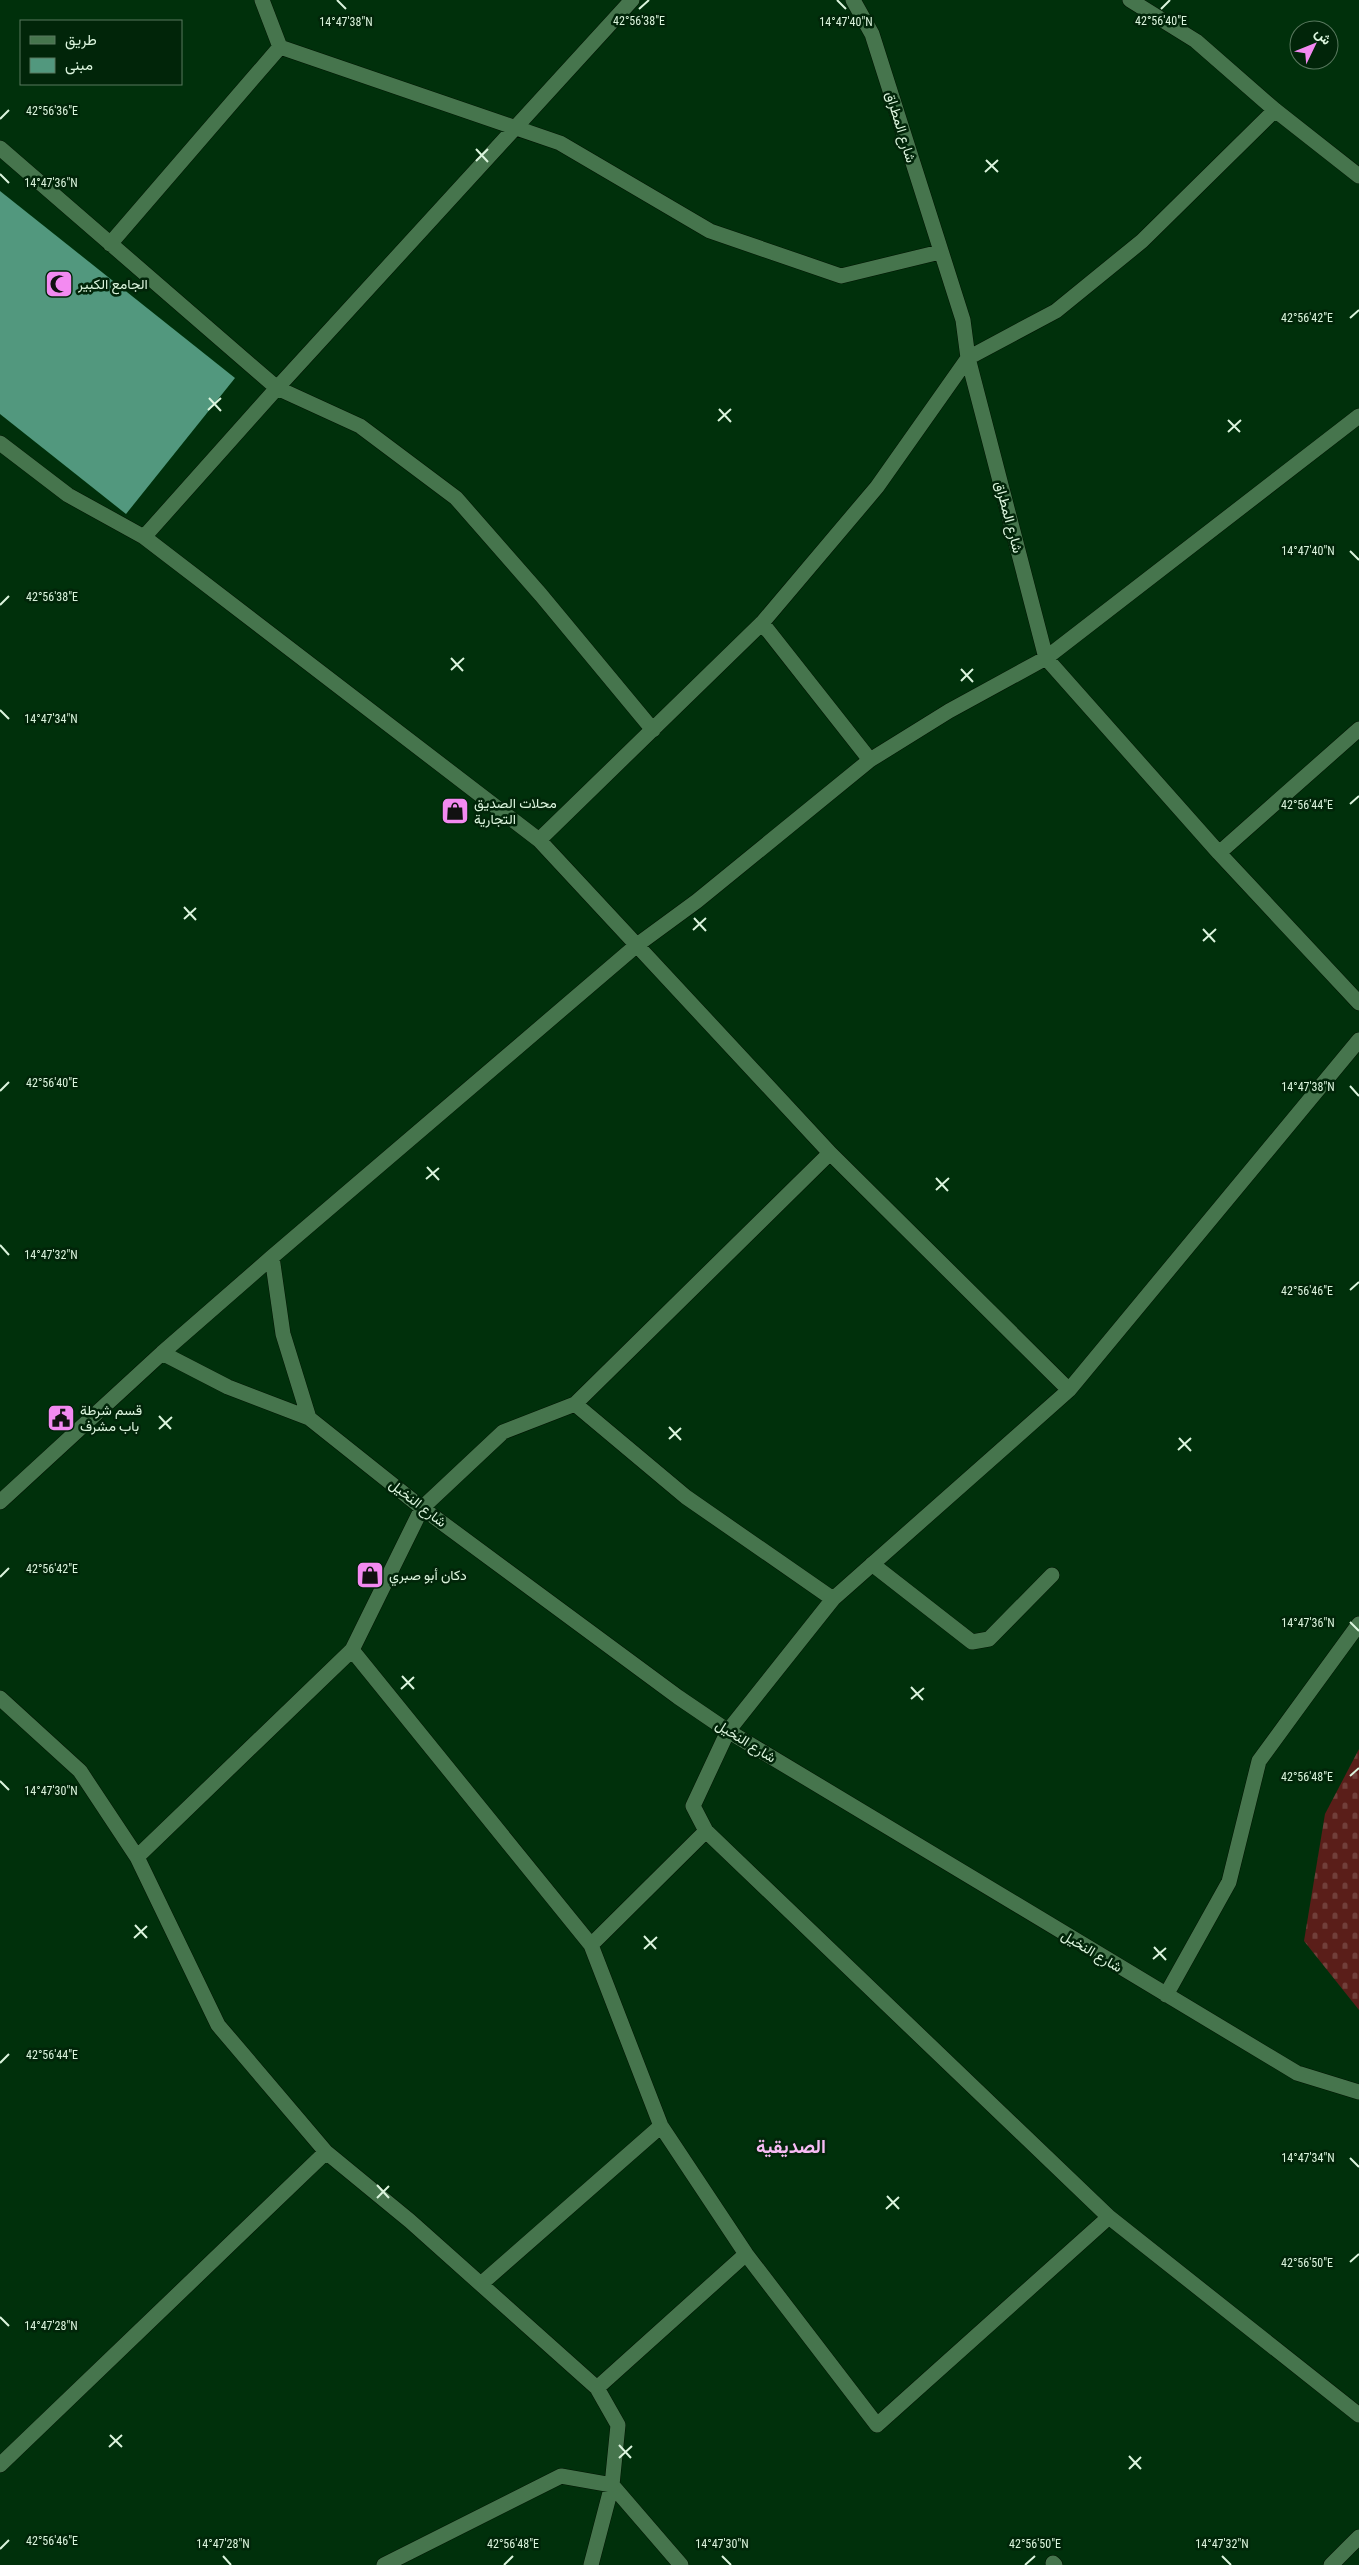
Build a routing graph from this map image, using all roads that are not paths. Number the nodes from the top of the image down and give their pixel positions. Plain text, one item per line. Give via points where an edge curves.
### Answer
1 (262, 0) edge
2 (632, 0) edge
3 (854, 0) edge
4 (1130, 0) edge
5 (280, 47) junction
6 (1275, 110) junction
7 (517, 128) junction
8 (0, 148) edge
9 (1359, 176) edge
10 (110, 244) junction
11 (940, 252) junction
12 (968, 358) junction
13 (277, 388) junction
14 (1359, 416) edge
15 (0, 443) edge
16 (144, 538) junction
17 (762, 624) junction
18 (1046, 658) junction
19 (1359, 729) edge
20 (653, 730) junction
21 (870, 760) junction
22 (539, 840) junction
23 (1219, 853) junction
24 (637, 945) junction
25 (1359, 1003) edge
26 (1359, 1040) edge
27 (830, 1153) junction
28 (272, 1257) junction
29 (162, 1354) junction
30 (1069, 1390) junction
31 (575, 1404) junction
32 (309, 1418) junction
33 (0, 1502) edge
34 (422, 1508) junction
35 (872, 1564) junction
36 (1052, 1575) dead end
37 (833, 1599) junction
38 (1359, 1624) edge
39 (352, 1650) junction
40 (0, 1698) edge
41 (728, 1731) junction
42 (706, 1831) junction
43 (137, 1857) junction
44 (591, 1945) junction
45 (1166, 1995) junction
46 (1356, 2093) edge
47 (661, 2126) junction
48 (326, 2152) junction
49 (1109, 2217) junction
50 (746, 2254) junction
51 (481, 2284) junction
52 (597, 2388) junction
53 (1359, 2415) edge
54 (0, 2465) edge
55 (612, 2485) junction
56 (1359, 2537) edge
57 (384, 2565) edge
58 (591, 2565) edge
59 (681, 2565) edge
60 (1331, 2565) edge

1 - 5 street
2 - 7 street
3 - 11 street, شارع المطراق via 872,34
4 - 6 street via 1196,41
5 - 7 street
5 - 10 street
6 - 9 street
6 - 12 street via 1142,241 1056,311
7 - 11 street via 560,143 710,231 841,276
7 - 13 street
8 - 10 street
10 - 13 street
11 - 12 street, شارع المطراق via 963,320
12 - 17 street via 877,487
12 - 18 street, شارع المطراق
13 - 16 street
13 - 20 street via 360,426 456,498
14 - 18 street
15 - 16 street via 68,495
16 - 22 street
17 - 20 street
17 - 21 street
18 - 21 street via 949,711
18 - 23 street
19 - 23 street
20 - 22 street
21 - 24 street via 697,901
22 - 24 street
23 - 25 street
24 - 27 street
24 - 28 street
26 - 30 street
27 - 30 street
27 - 31 street
28 - 29 street
28 - 32 street via 283,1334
29 - 32 street, شارع النخيل via 228,1387
29 - 33 street
30 - 35 street
31 - 34 street via 503,1432
31 - 37 street via 686,1497
32 - 34 street, شارع النخيل
34 - 39 street
34 - 41 street, شارع النخيل via 678,1698
35 - 36 street via 972,1642 990,1639
35 - 37 street
37 - 41 street
38 - 45 street via 1259,1761 1229,1882
39 - 43 street
39 - 44 street
40 - 43 street via 80,1772
41 - 42 street via 693,1806
41 - 45 street, شارع النخيل
42 - 44 street
42 - 49 street
43 - 48 street via 218,2025
44 - 47 street
45 - 46 street, شارع النخيل via 1297,2073
47 - 50 street
47 - 51 street
48 - 51 street
48 - 54 street
49 - 50 street via 877,2425
49 - 53 street
50 - 52 street
51 - 52 street
52 - 55 street via 618,2425
55 - 57 street via 561,2476
55 - 58 street
55 - 59 street
56 - 60 street

